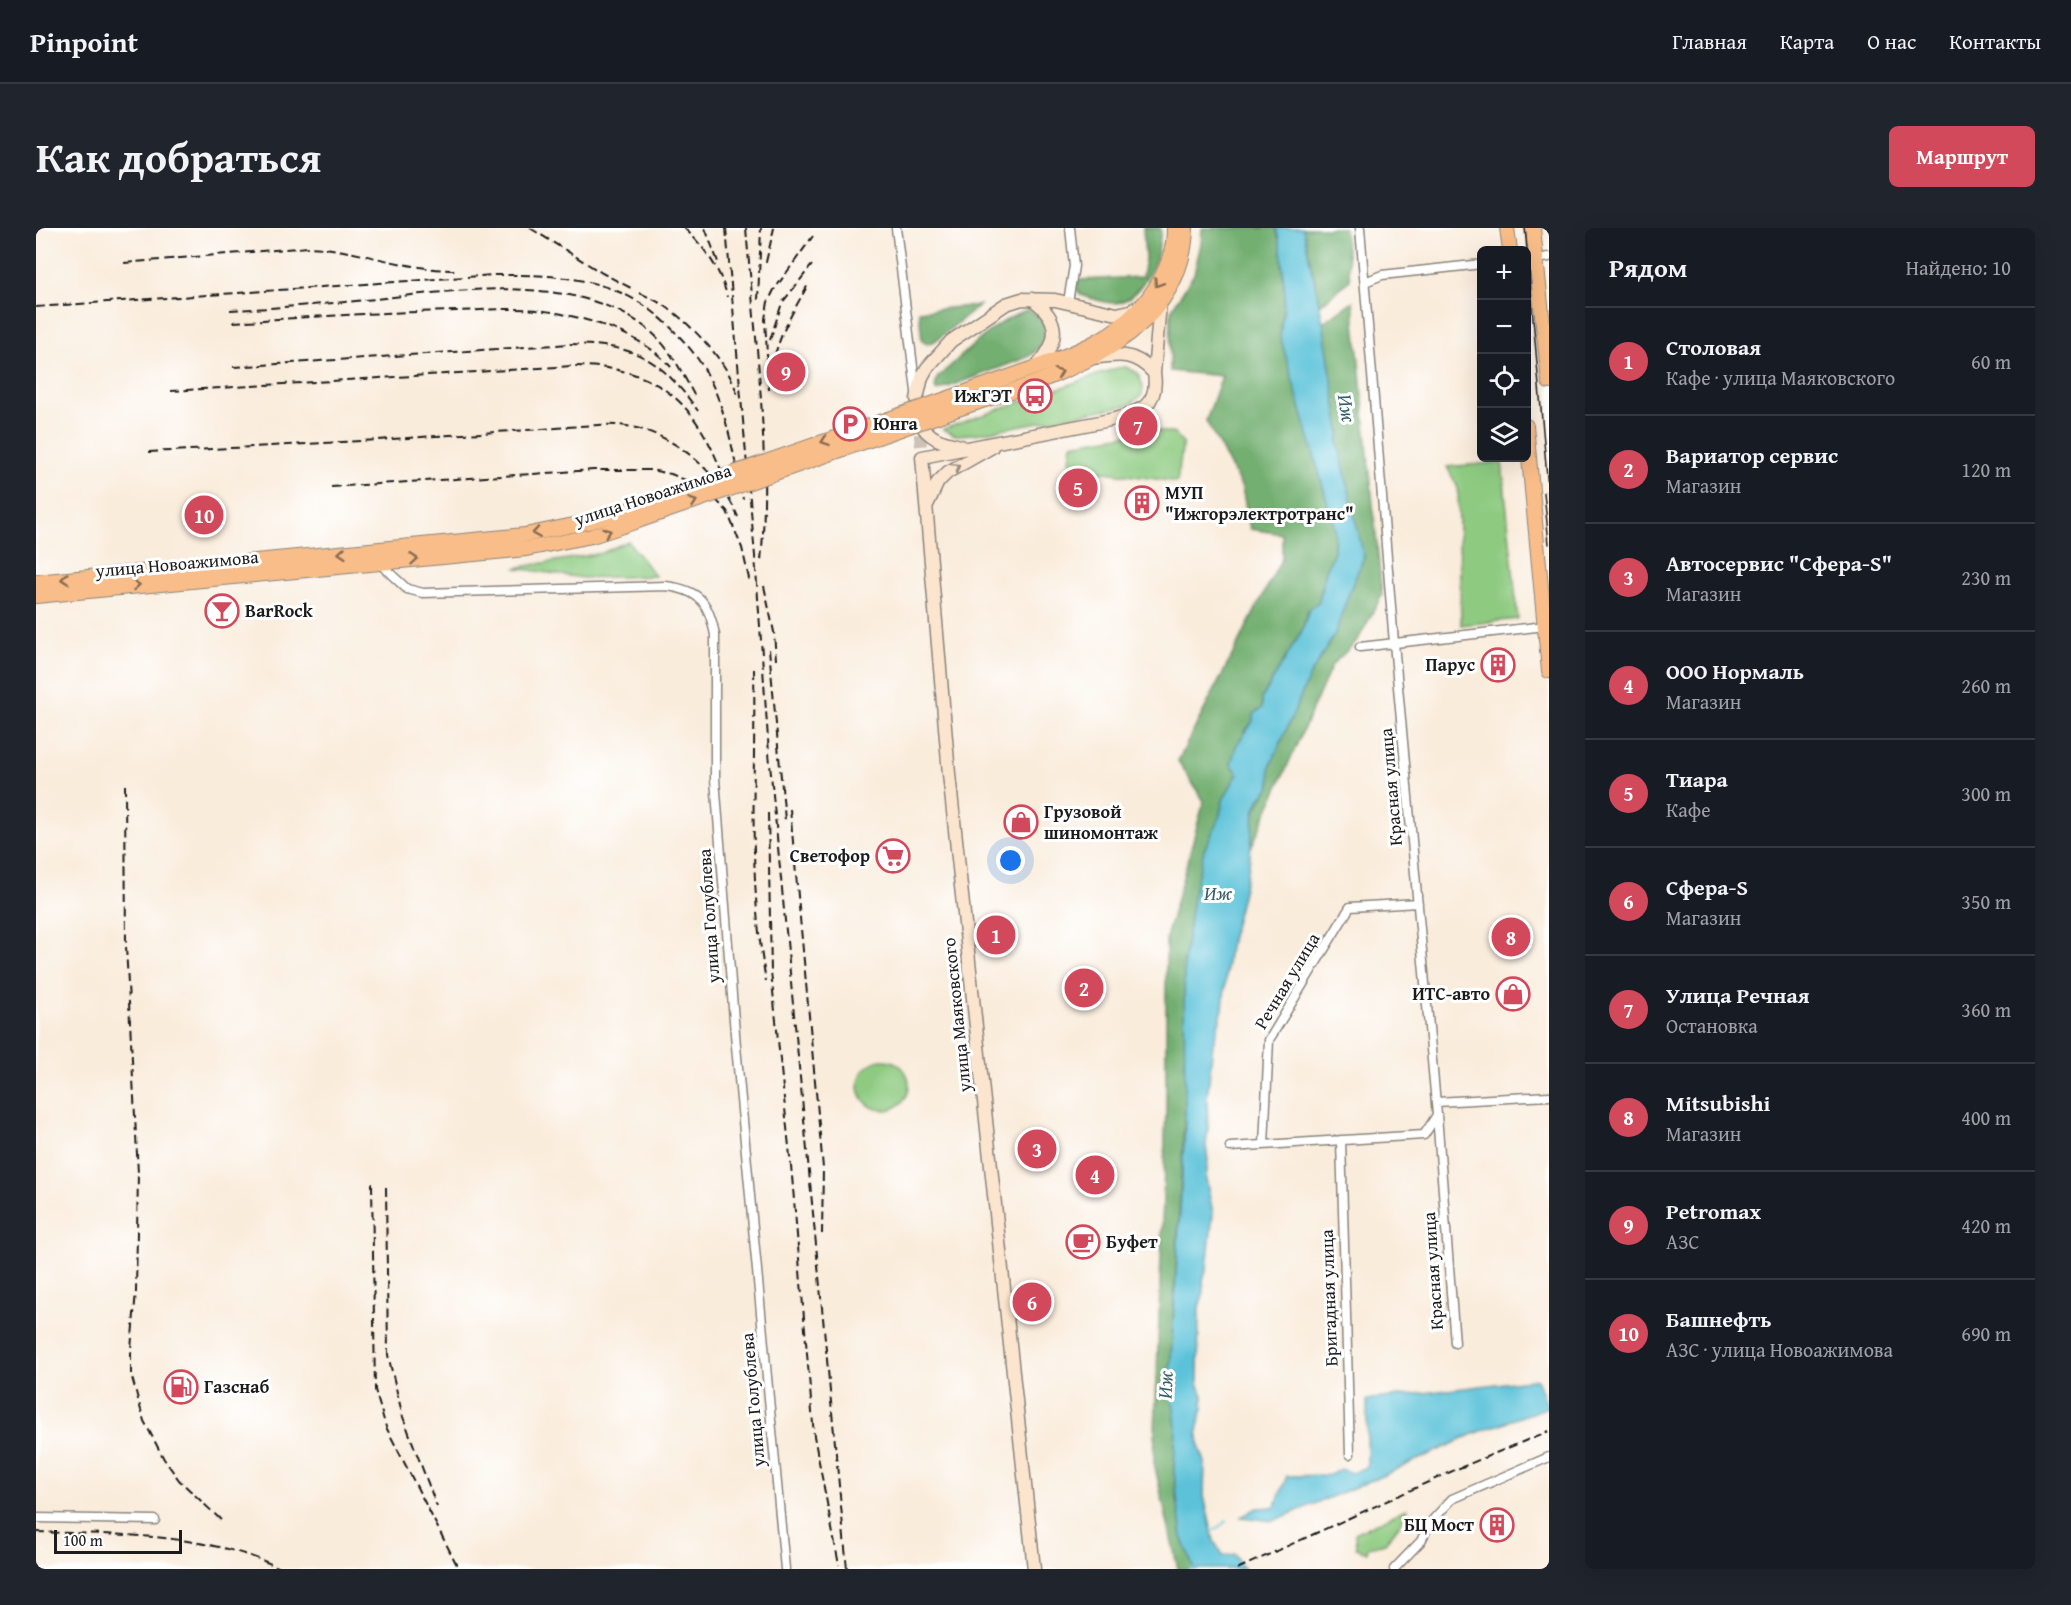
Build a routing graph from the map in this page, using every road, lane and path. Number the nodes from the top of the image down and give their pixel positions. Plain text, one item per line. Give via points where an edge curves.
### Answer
1 (896, 228) edge
2 (1070, 228) edge
3 (1174, 228) edge
4 (1186, 228) edge
5 (1360, 228) edge
6 (1507, 228) edge
7 (1533, 228) edge
8 (1509, 246) edge
9 (1543, 258) edge
10 (1477, 265) edge
11 (1365, 282) junction
12 (1031, 298) junction
13 (1068, 302) junction
14 (1160, 303) junction
15 (1143, 304) junction
16 (1092, 358) junction
17 (1036, 367) junction
18 (1154, 373) junction
19 (1549, 382) edge
20 (917, 399) joint
21 (962, 401) junction
22 (918, 420) dead end
23 (999, 442) junction
24 (968, 448) junction
25 (1531, 459) edge
26 (926, 506) junction
27 (636, 515) junction
28 (378, 562) junction
29 (1545, 576) edge
30 (36, 582) edge
31 (36, 596) edge
32 (1545, 626) junction
33 (1394, 643) junction
34 (1360, 647) dead end
35 (1549, 671) edge
36 (1418, 903) junction
37 (1549, 1096) edge
38 (1436, 1102) junction
39 (1437, 1115) junction
40 (1341, 1140) junction
41 (1264, 1145) junction
42 (1230, 1146) dead end
43 (1455, 1342) dead end
44 (1350, 1454) dead end
45 (1549, 1457) edge
46 (36, 1518) edge
47 (155, 1520) dead end
48 (785, 1569) edge
49 (1034, 1569) edge
50 (1394, 1569) edge

1 - 20 street
2 - 13 street via 1074,266
3 -> 15 main road, улица Новоажимова via 1170,261
4 - 14 main road, улица Новоажимова via 1181,266
5 - 11 street, Красная улица
6 - 8 main road
7 - 9 main road
9 - 19 main road
10 - 11 street via 1382,275
11 - 33 street, Красная улица
12 - 13 main road
12 - 17 main road via 1046,310 1054,333 1048,354
12 - 20 main road via 1006,304 951,341 927,368
13 - 15 main road via 1117,314
14 - 16 main road, улица Новоажимова via 1122,341
14 - 18 main road
15 - 17 main road, улица Новоажимова via 1102,340
16 - 18 main road via 1135,358
21 -> 16 main road, улица Новоажимова via 1032,383
17 - 21 main road, улица Новоажимова
18 - 23 main road via 1154,393 1136,413
21 - 27 main road, улица Новоажимова, bridge
22 - 24 main road via 940,442
23 - 24 main road
26 -> 23 main road via 948,472
24 - 26 main road, улица Маяковского via 922,457
25 - 29 main road
26 - 49 main road, улица Маяковского via 949,774
28 -> 27 main road, улица Новоажимова via 550,545 592,536
27 -> 30 main road, улица Новоажимова via 525,535
31 -> 28 main road, улица Новоажимова
28 - 48 street, улица Голублева via 408,589 423,592 666,586 697,594 706,605 715,635 716,779 736,1046
29 - 32 main road
32 - 33 street
32 - 35 main road
33 - 34 street
33 - 36 street, Красная улица
36 - 38 street, Красная улица
36 - 41 street, Речная улица via 1350,907 1269,1040
37 - 38 street
38 - 39 street, Красная улица
39 - 40 street via 1424,1136
39 - 43 street, Красная улица
40 - 41 street
40 - 44 street, Бригадная улица
41 - 42 street
45 - 50 street via 1452,1499
46 - 47 street

